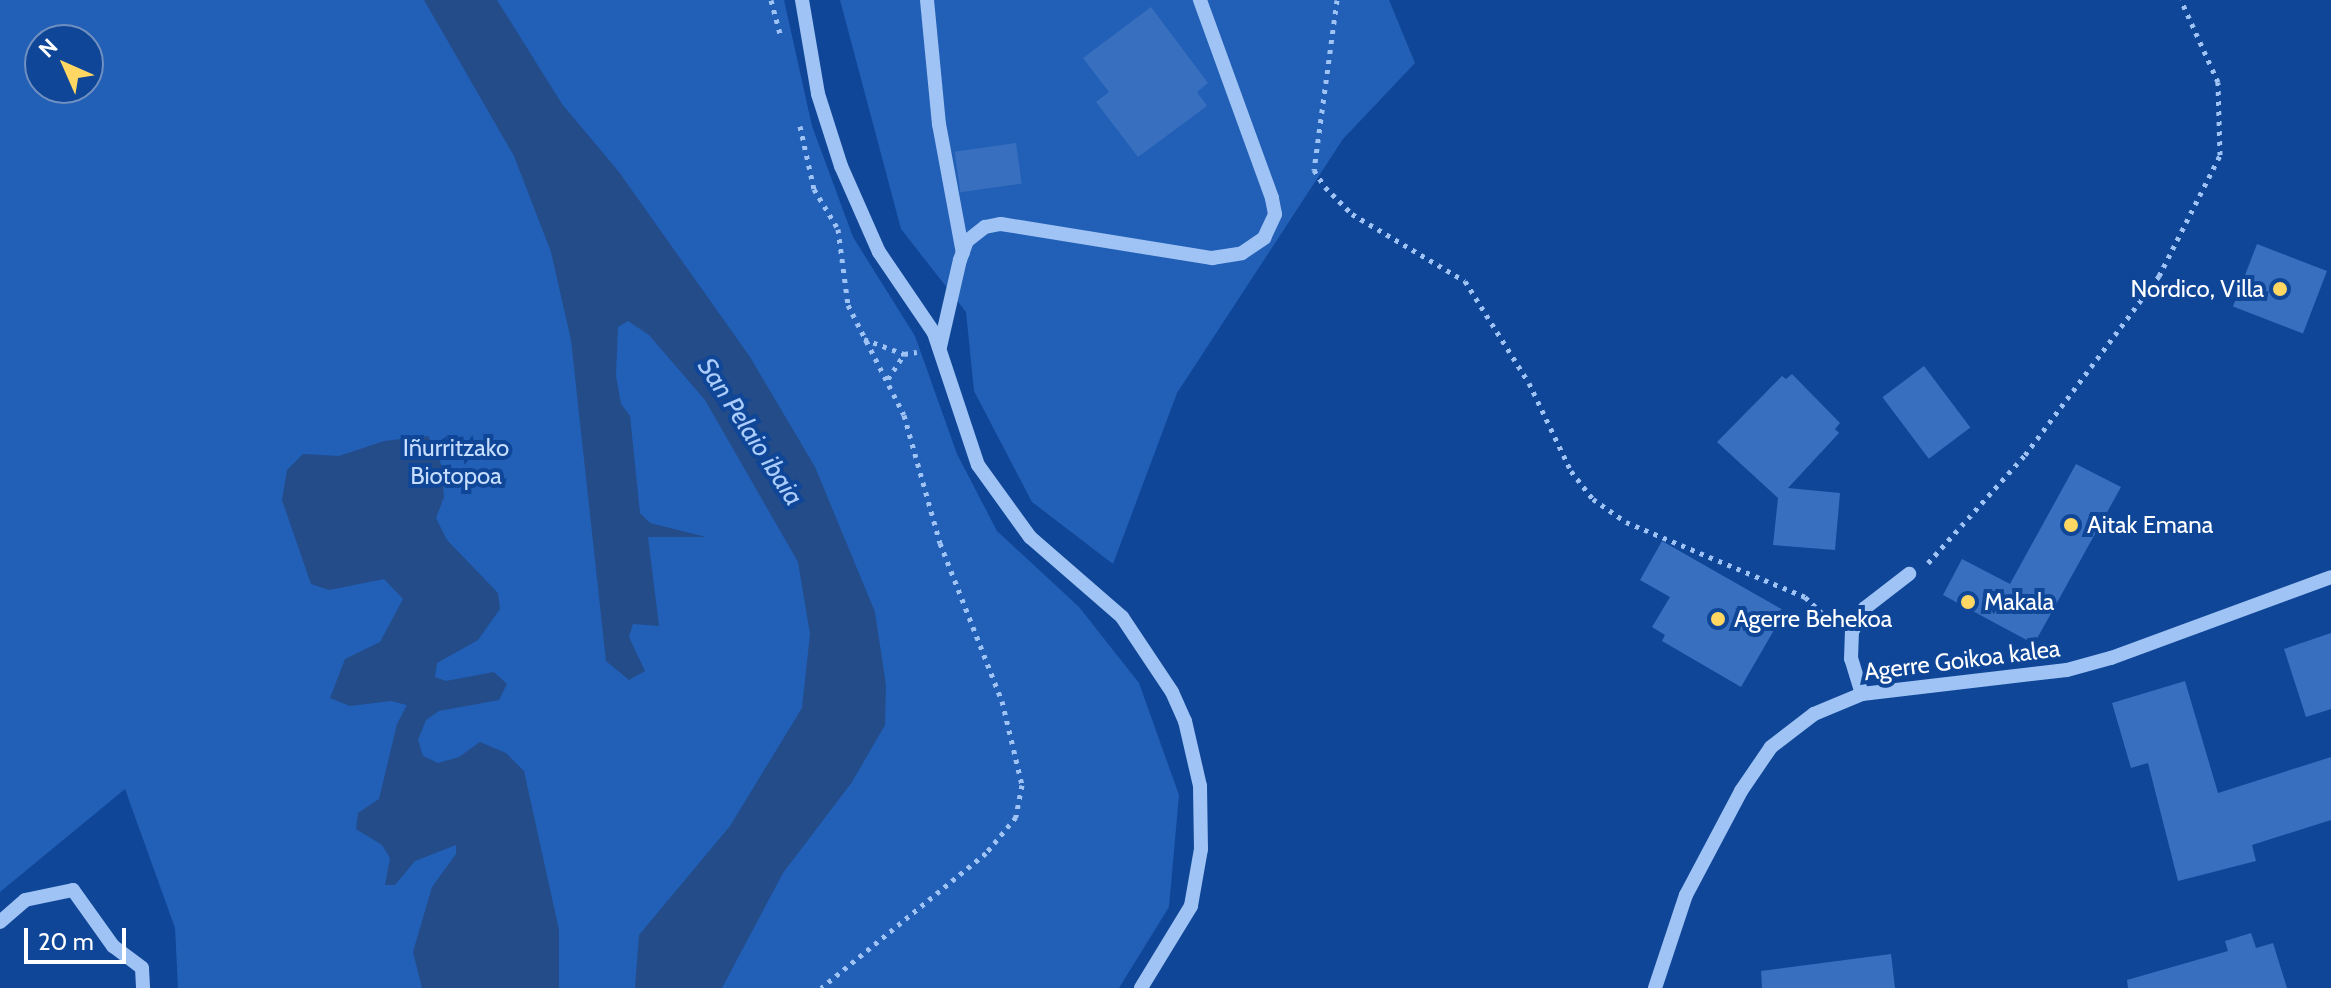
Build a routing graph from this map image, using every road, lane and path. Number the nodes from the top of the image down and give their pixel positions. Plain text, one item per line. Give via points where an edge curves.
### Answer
1 (771, 0) edge
2 (802, 0) edge
3 (927, 0) edge
4 (1200, 0) edge
5 (1337, 0) edge
6 (2181, 0) edge
7 (783, 45) dead end
8 (799, 118) dead end
9 (963, 254) junction
10 (863, 339) junction
11 (940, 348) junction
12 (904, 354) junction
13 (888, 379) junction
14 (1909, 574) joint
15 (2331, 577) edge
16 (1839, 628) dead end
17 (1862, 694) junction
18 (0, 922) edge
19 (143, 988) edge
20 (821, 988) edge
21 (1141, 988) edge
22 (1655, 988) edge

1 - 7 path
2 - 11 street via 818,94 853,199 879,252
3 - 9 street via 939,124
4 - 9 street via 1275,214 1254,247 1212,258 1001,224 977,232
5 - 16 path via 1314,170 1325,187 1352,214 1465,281 1529,383 1571,471 1593,499 1626,522 1805,597
6 - 14 path via 2218,82 2220,155 2159,276 2108,348 1950,542
8 - 10 path via 809,172 838,229 848,305
9 - 11 street
10 - 12 path
10 - 13 path
11 - 12 path
11 - 21 street via 978,465 1030,537 1135,634 1172,692 1195,754 1203,819 1191,906
12 - 13 path
13 - 20 path via 909,430 940,543 1019,755 1021,803 986,853
14 - 17 street via 1865,608 1852,632 1851,659
15 - 17 street, Agerre Goikoa kalea via 2067,670
17 - 22 street, Agerre Goikoa kalea via 1792,729 1755,768 1686,895
18 - 19 street via 25,900 73,890 113,946 142,968

